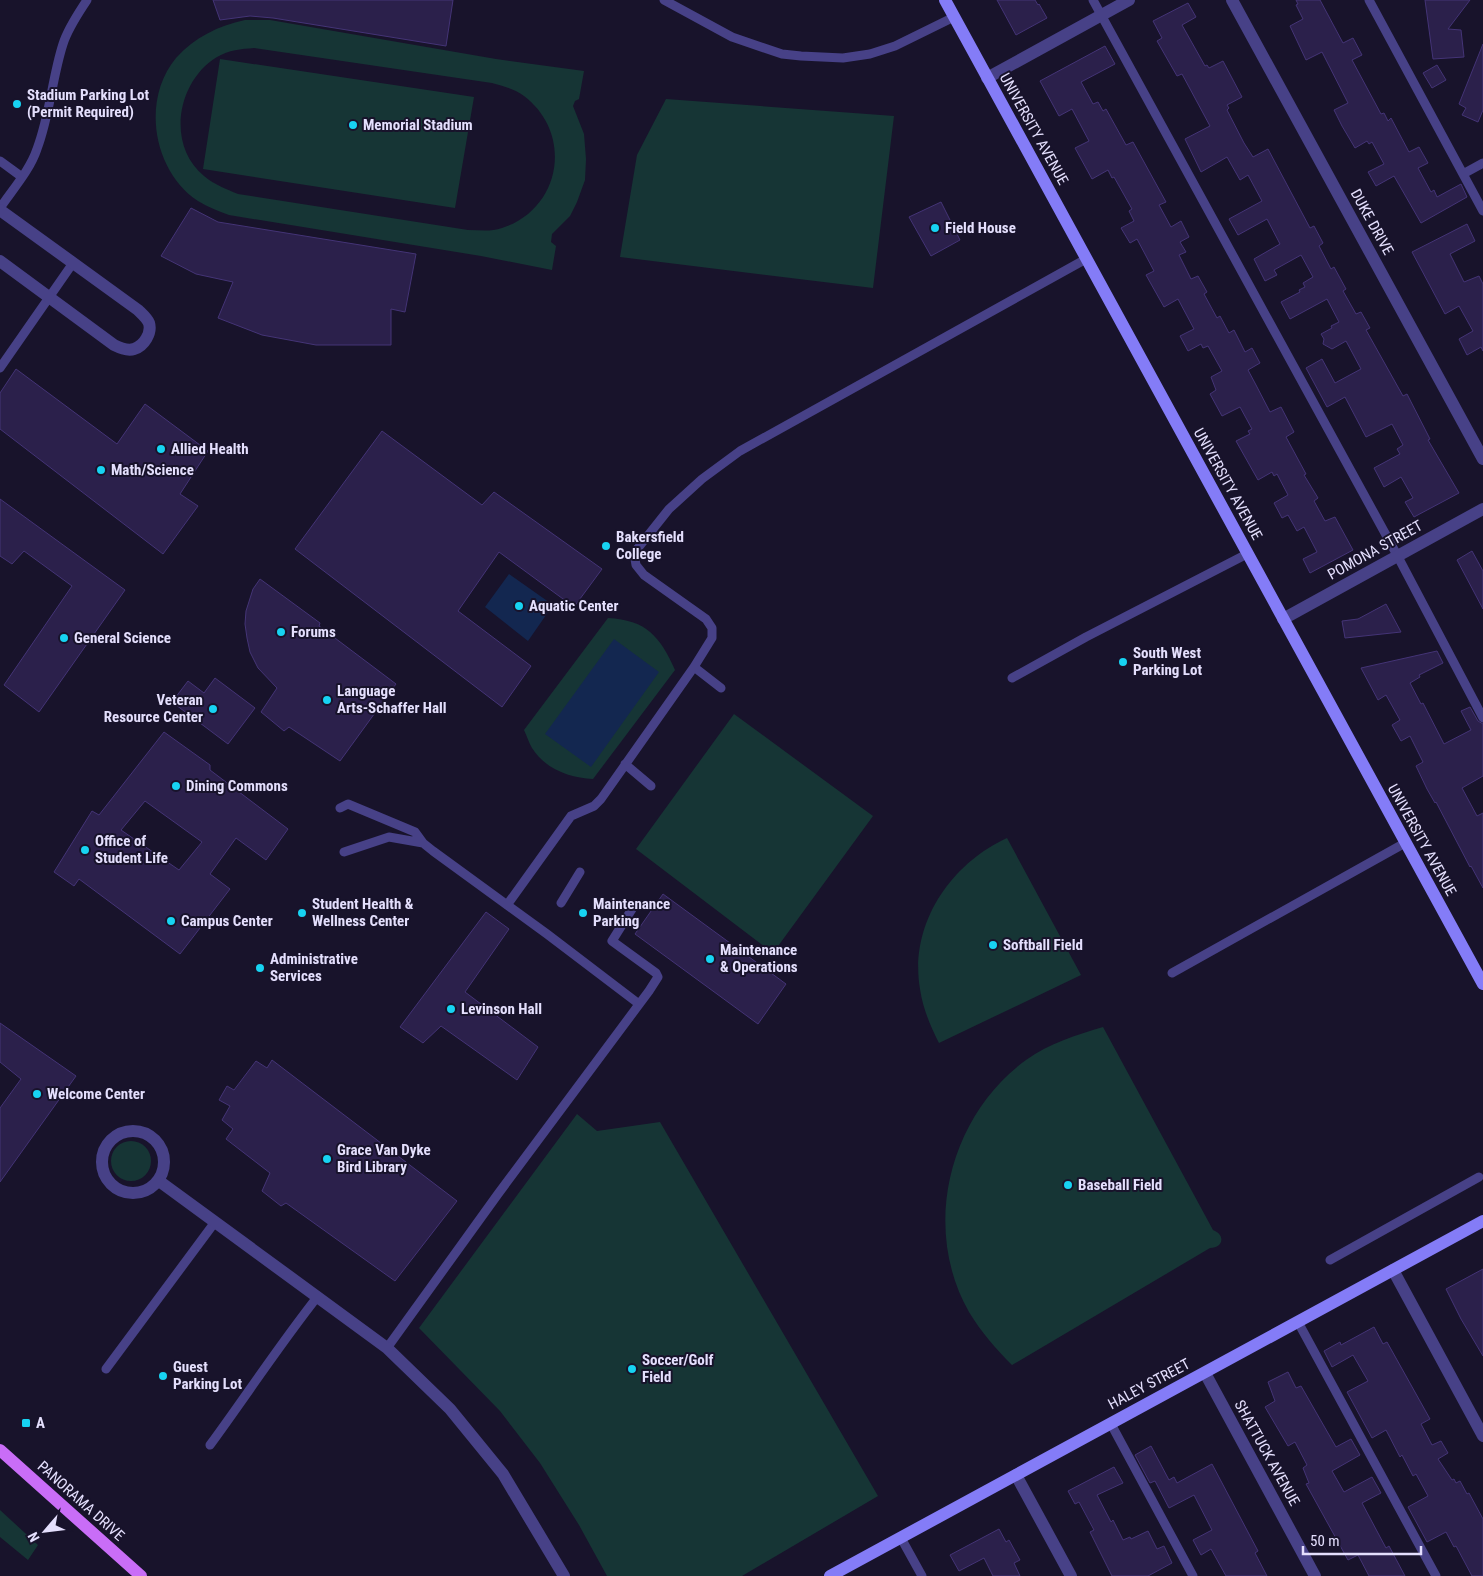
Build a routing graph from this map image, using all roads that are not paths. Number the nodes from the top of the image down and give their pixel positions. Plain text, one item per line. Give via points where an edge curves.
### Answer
1 (87, 0) edge
2 (664, 0) edge
3 (945, 0) edge
4 (1093, 0) edge
5 (1130, 0) edge
6 (1232, 0) edge
7 (1369, 0) edge
8 (1102, 15) junction
9 (954, 17) junction
10 (987, 78) junction
11 (0, 161) edge
12 (1483, 163) edge
13 (1463, 174) junction
14 (22, 177) junction
15 (0, 209) edge
16 (1483, 211) edge
17 (1086, 259) junction
18 (0, 261) edge
19 (74, 263) junction
20 (49, 298) junction
21 (0, 368) edge
22 (1483, 459) edge
23 (1483, 509) edge
24 (1247, 554) junction
25 (1397, 555) junction
26 (1283, 619) junction
27 (694, 667) junction
28 (1012, 678) dead end
29 (721, 688) dead end
30 (1483, 718) edge
31 (625, 764) junction
32 (651, 786) dead end
33 (340, 808) dead end
34 (423, 843) junction
35 (1406, 843) junction
36 (344, 852) dead end
37 (580, 872) dead end
38 (561, 903) dead end
39 (507, 905) junction
40 (632, 909) dead end
41 (1172, 973) dead end
42 (1483, 984) edge
43 (639, 1004) junction
44 (1478, 1178) dead end
45 (158, 1180) junction
46 (1483, 1221) edge
47 (215, 1222) junction
48 (1330, 1260) dead end
49 (1393, 1270) junction
50 (318, 1296) junction
51 (1298, 1322) junction
52 (387, 1348) junction
53 (106, 1369) dead end
54 (1205, 1373) junction
55 (1111, 1424) junction
56 (1483, 1436) edge
57 (210, 1445) dead end
58 (0, 1450) edge
59 (1016, 1475) junction
60 (901, 1538) junction
61 (141, 1576) edge
62 (564, 1576) edge
63 (830, 1576) edge
64 (922, 1576) edge
65 (1071, 1576) edge
66 (1193, 1576) edge
67 (1315, 1576) edge
68 (1436, 1576) edge

1 - 14 lane via 64,42 46,123 36,152
2 - 9 lane via 732,37 775,52 801,56 843,58 870,54 895,46
3 - 9 street, UNIVERSITY AVENUE
4 - 8 lane
5 - 8 street
6 - 22 street, DUKE DRIVE
7 - 13 lane
8 - 10 street
8 - 25 lane
9 - 10 street, UNIVERSITY AVENUE
10 - 17 street, UNIVERSITY AVENUE
11 - 14 lane
12 - 13 lane
13 - 16 lane
14 - 15 lane
15 - 19 street
17 - 24 street, UNIVERSITY AVENUE
17 - 27 lane via 740,451 669,509 634,553 636,565 644,575 706,619 712,628 712,638
18 - 20 street
19 - 20 lane
19 - 20 street via 144,316 149,324 149,333 144,343 134,349 114,346
20 - 21 lane
23 - 25 street, POMONA STREET
24 - 26 street, UNIVERSITY AVENUE
24 - 28 lane
25 - 26 street, POMONA STREET
25 - 30 lane
26 - 35 street, UNIVERSITY AVENUE
27 - 29 lane
27 - 31 lane
31 - 32 lane
31 - 39 lane via 594,806 571,816
33 - 34 lane via 348,804 415,832
34 - 36 lane via 389,837
34 - 39 lane
35 - 41 lane
35 - 42 street, UNIVERSITY AVENUE
37 - 38 lane
39 - 43 lane
40 - 43 lane via 612,941 658,977
43 - 52 lane
44 - 48 lane
45 - 45 street via 164,1167 163,1152 150,1136 142,1132 127,1132 106,1145 103,1173 113,1187 134,1194 152,1188
45 - 47 street
46 - 49 street, HALEY STREET
47 - 50 street
47 - 53 lane
49 - 51 street, HALEY STREET
49 - 56 street
50 - 52 street
50 - 57 lane
51 - 54 street, HALEY STREET
51 - 68 lane
52 - 62 street via 450,1409 502,1474
54 - 55 street, HALEY STREET
54 - 67 street, SHATTUCK AVENUE
55 - 59 street, HALEY STREET
55 - 66 lane
58 - 61 main road, PANORAMA DRIVE
59 - 60 street, HALEY STREET
59 - 65 street
60 - 63 street, HALEY STREET
60 - 64 lane

